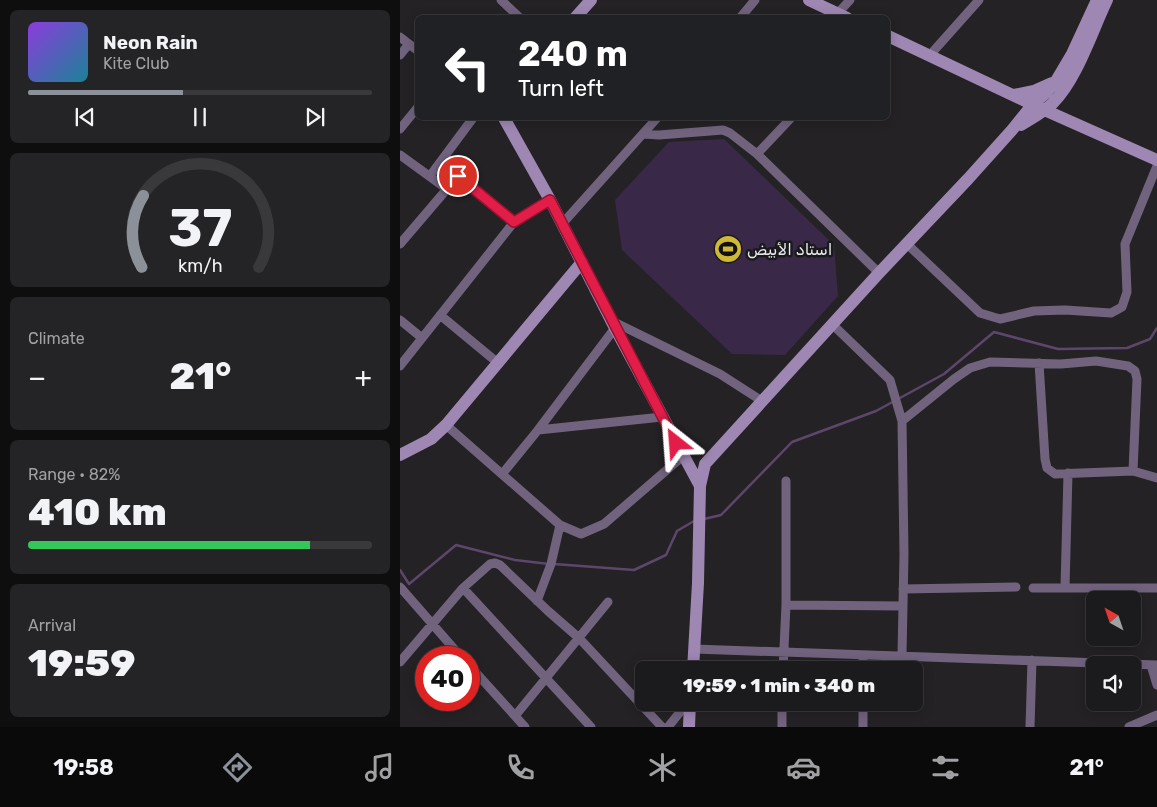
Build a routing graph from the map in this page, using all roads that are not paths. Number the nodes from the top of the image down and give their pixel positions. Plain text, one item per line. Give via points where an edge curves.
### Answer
1 (501, 0) edge
2 (591, 0) edge
3 (755, 0) edge
4 (809, 0) edge
5 (850, 0) edge
6 (978, 0) edge
7 (1097, 0) edge
8 (1106, 0) edge
9 (517, 15) edge
10 (577, 15) edge
11 (742, 15) edge
12 (843, 15) edge
13 (400, 37) edge
14 (890, 37) edge
15 (409, 44) junction
16 (415, 49) edge
17 (400, 55) edge
18 (930, 55) junction
19 (1061, 84) junction
20 (1014, 95) junction
21 (1033, 104) junction
22 (1045, 110) junction
23 (415, 111) edge
24 (472, 120) edge
25 (504, 120) edge
26 (655, 120) edge
27 (789, 120) edge
28 (1070, 121) junction
29 (400, 129) edge
30 (1012, 130) junction
31 (644, 134) junction
32 (757, 154) junction
33 (400, 155) edge
34 (442, 160) junction
35 (1157, 160) edge
36 (1157, 166) edge
37 (430, 176) junction
38 (458, 176) junction
39 (447, 189) junction
40 (550, 200) junction
41 (514, 222) junction
42 (562, 224) junction
43 (400, 244) edge
44 (907, 244) junction
45 (582, 262) junction
46 (879, 273) junction
47 (440, 315) junction
48 (400, 320) edge
49 (613, 324) junction
50 (832, 324) junction
51 (422, 338) junction
52 (498, 363) junction
53 (1039, 363) junction
54 (400, 366) edge
55 (762, 401) junction
56 (662, 417) junction
57 (902, 421) junction
58 (446, 425) junction
59 (538, 430) junction
60 (400, 455) edge
61 (682, 456) junction
62 (1133, 471) junction
63 (503, 473) junction
64 (1068, 473) junction
65 (1157, 478) edge
66 (786, 481) dead end
67 (700, 486) junction
68 (560, 524) junction
69 (400, 587) edge
70 (463, 588) junction
71 (1016, 588) dead end
72 (1033, 588) dead end
73 (1064, 588) junction
74 (1157, 588) edge
75 (903, 589) junction
76 (537, 601) junction
77 (608, 602) dead end
78 (786, 605) junction
79 (903, 606) junction
80 (432, 625) junction
81 (579, 638) junction
82 (451, 646) edge
83 (694, 649) junction
84 (784, 652) junction
85 (864, 655) junction
86 (902, 655) junction
87 (1032, 660) junction
88 (693, 661) edge
89 (784, 661) edge
90 (864, 661) edge
91 (400, 662) edge
92 (1154, 665) edge
93 (480, 678) edge
94 (547, 678) junction
95 (1157, 685) edge
96 (681, 711) edge
97 (689, 711) edge
98 (782, 711) edge
99 (863, 711) edge
100 (515, 716) junction
101 (1157, 716) edge
102 (525, 727) edge
103 (592, 727) edge
104 (662, 727) edge
105 (668, 727) edge
106 (688, 727) edge
107 (782, 727) edge
108 (863, 727) edge
109 (1030, 727) edge
110 (1129, 727) edge

1 - 9 street
2 - 10 main road
3 - 11 street
4 - 12 main road
5 - 12 street
6 - 18 street
7 - 19 main road
8 - 19 main road via 1080,59
13 - 15 street
14 - 18 main road
15 - 16 street
15 - 17 street
18 - 20 main road
19 - 20 main road
19 - 21 main road
19 - 22 main road
19 - 28 main road via 1063,108
20 - 21 main road
21 - 22 main road
21 - 30 main road
22 - 28 main road
22 - 30 main road
23 - 29 street
24 - 34 street
25 - 40 main road
26 - 31 street
27 - 32 street
28 - 35 main road
30 - 44 main road
31 - 32 street via 723,130
31 - 42 street
32 - 46 street
33 - 37 street
34 - 37 street
34 - 38 street
36 - 44 street via 1125,244 1127,292 1122,307 1111,313 1034,311 1000,319 989,317 980,313
37 - 39 street
38 - 39 street
38 - 41 street
39 - 43 street
40 - 41 street
40 - 42 main road
41 - 47 street
42 - 45 main road
44 - 46 main road
45 - 49 main road
45 - 52 main road
46 - 50 main road
47 - 51 street
47 - 52 street
48 - 51 street
49 - 55 street via 720,374
49 - 56 main road
49 - 59 street
50 - 55 main road
50 - 57 street via 890,380
51 - 54 street
52 - 58 main road
53 - 57 street via 990,362 970,368
53 - 62 street via 1096,361 1128,366 1135,371 1138,379
53 - 64 street via 1045,459 1055,474
55 - 67 main road via 706,464
56 - 59 street
56 - 61 main road
57 - 75 street
58 - 60 main road via 431,439
58 - 63 street
59 - 63 street
61 - 67 main road
61 - 68 street via 604,524 581,534
62 - 64 street
62 - 65 street
63 - 68 street
64 - 73 street
66 - 78 street
67 - 83 main road
68 - 76 street via 551,564
69 - 80 street
70 - 76 street via 495,563
70 - 80 street
70 - 94 street
71 - 75 street
72 - 73 street
73 - 74 street
75 - 79 street
76 - 81 street
77 - 81 street
78 - 79 street
78 - 84 street
79 - 86 street
80 - 82 street
80 - 91 street
81 - 94 street
81 - 104 street
83 - 84 street
83 - 88 main road
84 - 85 street
84 - 89 street
85 - 86 street
85 - 90 street
86 - 87 street
87 - 92 street
87 - 109 street
92 - 95 street
93 - 100 street
94 - 100 street
94 - 103 street
96 - 105 street
97 - 106 main road
98 - 107 street
99 - 108 street
100 - 102 street
101 - 110 street

